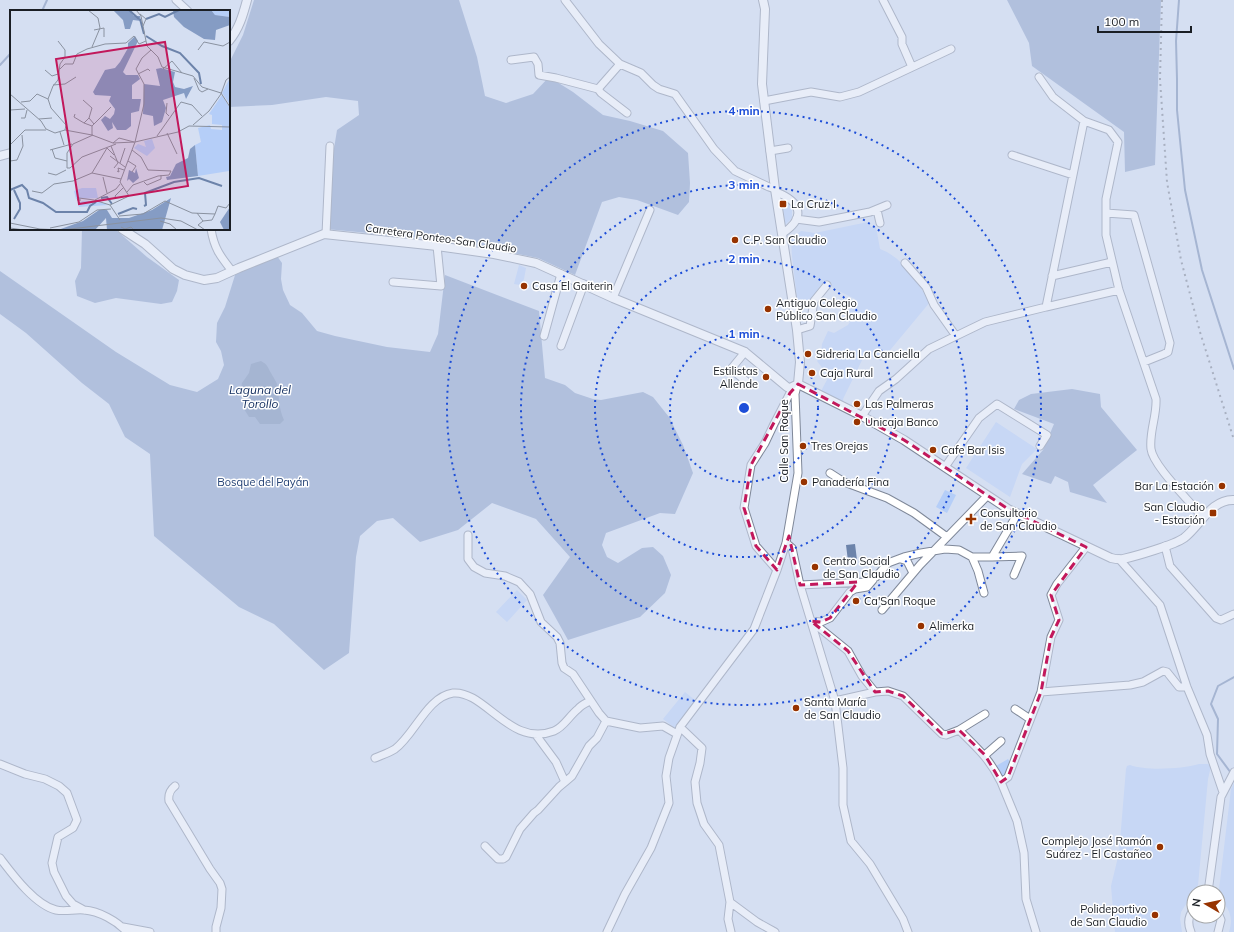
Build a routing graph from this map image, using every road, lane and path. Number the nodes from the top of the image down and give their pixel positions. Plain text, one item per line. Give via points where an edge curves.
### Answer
1 (176, 0) edge
2 (247, 0) edge
3 (565, 0) edge
4 (763, 0) edge
5 (883, 0) edge
6 (187, 10) edge
7 (230, 40) edge
8 (951, 49) dead end
9 (511, 60) dead end
10 (620, 64) junction
11 (912, 67) junction
12 (1039, 77) dead end
13 (598, 89) junction
14 (764, 101) junction
15 (627, 113) dead end
16 (1084, 121) junction
17 (330, 146) dead end
18 (788, 148) dead end
19 (770, 151) junction
20 (10, 153) edge
21 (0, 156) edge
22 (1012, 156) dead end
23 (1072, 175) junction
24 (776, 190) junction
25 (887, 205) dead end
26 (650, 210) dead end
27 (877, 210) junction
28 (1106, 213) junction
29 (796, 219) junction
30 (880, 223) dead end
31 (124, 230) edge
32 (211, 230) edge
33 (783, 233) junction
34 (326, 234) junction
35 (437, 246) junction
36 (1112, 262) junction
37 (905, 263) dead end
38 (232, 271) junction
39 (561, 274) junction
40 (1052, 276) junction
41 (393, 282) dead end
42 (584, 284) junction
43 (827, 285) dead end
44 (1120, 290) junction
45 (613, 298) junction
46 (1046, 307) junction
47 (797, 330) junction
48 (544, 336) dead end
49 (956, 336) junction
50 (561, 346) dead end
51 (745, 352) junction
52 (1144, 362) junction
53 (746, 381) dead end
54 (798, 385) junction
55 (862, 416) junction
56 (1040, 446) dead end
57 (945, 467) junction
58 (830, 473) dead end
59 (987, 496) junction
60 (1234, 500) edge
61 (1018, 513) junction
62 (1203, 518) junction
63 (468, 534) dead end
64 (947, 537) junction
65 (786, 543) junction
66 (1166, 546) junction
67 (1086, 547) junction
68 (934, 552) junction
69 (916, 554) junction
70 (992, 556) junction
71 (972, 557) junction
72 (901, 559) junction
73 (1119, 560) junction
74 (920, 565) junction
75 (777, 570) junction
76 (913, 573) junction
77 (1014, 575) dead end
78 (876, 577) junction
79 (800, 585) junction
80 (984, 593) dead end
81 (882, 610) dead end
82 (1234, 614) edge
83 (811, 620) junction
84 (1187, 687) junction
85 (874, 692) junction
86 (1041, 692) junction
87 (590, 701) junction
88 (835, 701) junction
89 (1015, 709) dead end
90 (985, 714) dead end
91 (1030, 719) junction
92 (606, 721) junction
93 (680, 727) junction
94 (959, 730) junction
95 (677, 734) junction
96 (536, 735) junction
97 (1001, 741) dead end
98 (985, 755) junction
99 (375, 758) dead end
100 (0, 764) edge
101 (1232, 775) edge
102 (565, 782) junction
103 (1001, 782) junction
104 (175, 786) dead end
105 (1223, 792) junction
106 (485, 846) dead end
107 (0, 858) edge
108 (1209, 884) edge
109 (730, 902) junction
110 (84, 910) junction
111 (125, 930) edge
112 (150, 932) edge
113 (216, 932) edge
114 (607, 932) edge
115 (732, 932) edge
116 (775, 932) edge
117 (908, 932) edge
118 (1036, 932) edge

1 - 6 street
2 - 7 street via 239,26
3 - 10 street via 599,44
4 - 14 street
5 - 11 street via 902,36 902,44
8 - 11 street
9 - 13 street via 534,57 539,75
10 - 13 street
10 - 24 street via 641,73 659,90 675,94 714,150 735,171
11 - 14 street via 859,92 840,97 811,92
12 - 16 street via 1053,96
13 - 15 street
14 - 19 street
16 - 23 street
16 - 28 street via 1109,130 1118,142 1106,200
17 - 34 street
18 - 19 street
19 - 24 street
20 - 21 street
22 - 23 street
23 - 40 street
24 - 29 street via 794,203 797,209
24 - 33 street
25 - 27 street
26 - 45 street
27 - 29 street via 819,222
27 - 30 street
28 - 36 street via 1106,235
28 - 52 street via 1134,215 1170,343 1168,352
29 - 33 street via 791,228
31 - 38 street, Carretera Ponteo-San Claudio via 145,244 173,269 185,275 204,280 217,278
32 - 38 street via 219,256
33 - 47 street
34 - 35 street, Carretera Ponteo-San Claudio
34 - 38 street, Carretera Ponteo-San Claudio
35 - 39 street, Carretera Ponteo-San Claudio via 536,263
35 - 41 street via 441,286
36 - 40 street
36 - 44 street
37 - 49 street via 926,287 934,305
39 - 42 street, Carretera Ponteo-San Claudio
39 - 48 street
40 - 46 street
42 - 45 street, Carretera Ponteo-San Claudio
42 - 50 street
43 - 47 street via 814,301 810,326
44 - 46 street
44 - 52 street
45 - 51 street, Carretera Ponteo-San Claudio
46 - 49 street via 985,322
47 - 54 street via 800,362
49 - 55 street via 930,349 879,392
51 - 53 street via 731,368
51 - 54 street, Carretera Ponteo-San Claudio via 787,388
52 - 62 street via 1156,399 1152,454 1158,465
54 - 55 street
54 - 65 street, Calle San Roque via 795,394 798,473
54 - 75 street via 790,393 766,443 751,465 744,508 756,546
55 - 57 street
56 - 57 street via 1047,435 997,404 979,418
57 - 59 street
58 - 64 street via 844,482 887,498 914,513
59 - 61 street
59 - 64 street
60 - 62 street via 1220,503
61 - 67 street
61 - 70 street
62 - 66 street via 1184,538
63 - 87 street via 468,559 474,567 485,573 505,576 519,582 530,594 541,622 560,643 564,668 573,674
64 - 68 street
65 - 75 street, Calle San Roque
65 - 79 street via 792,548
66 - 73 street
66 - 82 street via 1170,566 1216,618 1221,620
67 - 73 street
67 - 86 street via 1057,584 1052,595 1059,620 1051,637
68 - 69 street
68 - 71 street via 945,549 959,550
68 - 74 street
69 - 72 street
69 - 74 street
70 - 71 street
70 - 77 street via 1022,556
71 - 80 street
72 - 74 street via 914,560
72 - 76 street via 907,561
72 - 78 street via 888,563
73 - 84 street via 1160,605
74 - 76 street
75 - 93 street, Calle San Roque via 754,630
76 - 81 street
78 - 79 street via 865,582
78 - 83 street via 866,587 850,592 830,618 821,622
79 - 83 street
83 - 85 street via 848,650
83 - 88 street
84 - 86 street via 1179,687 1167,672 1163,671 1144,682 1130,685
84 - 105 street via 1207,735 1210,754
85 - 88 street
85 - 94 street via 888,691 903,696 942,734
86 - 91 street
87 - 92 street
87 - 96 street via 578,708 560,729
88 - 117 street via 843,768 844,805 851,841 870,864
89 - 91 street
90 - 94 street
91 - 103 street via 1008,776
92 - 95 street via 640,728 663,726
92 - 102 street via 572,776
93 - 95 street, Calle San Roque
93 - 109 street via 702,748 695,782 697,803 704,824 719,845
94 - 98 street
95 - 114 street, Calle San Roque via 666,776 669,803 651,848
96 - 99 street via 505,722 472,698 461,693 452,693 431,705 395,749
96 - 102 street via 560,770
97 - 98 street
98 - 103 street
100 - 110 street via 45,779 67,793 77,820 73,828 58,837 52,863 66,896 73,904
101 - 105 street
102 - 106 street via 520,829 506,857 498,859
103 - 118 street via 1017,821 1024,853 1026,900
104 - 113 street via 168,796 169,801 222,889
105 - 108 street
107 - 110 street via 26,888 48,906 57,910
109 - 115 street via 728,919
109 - 116 street
110 - 111 street via 95,912
111 - 112 street

